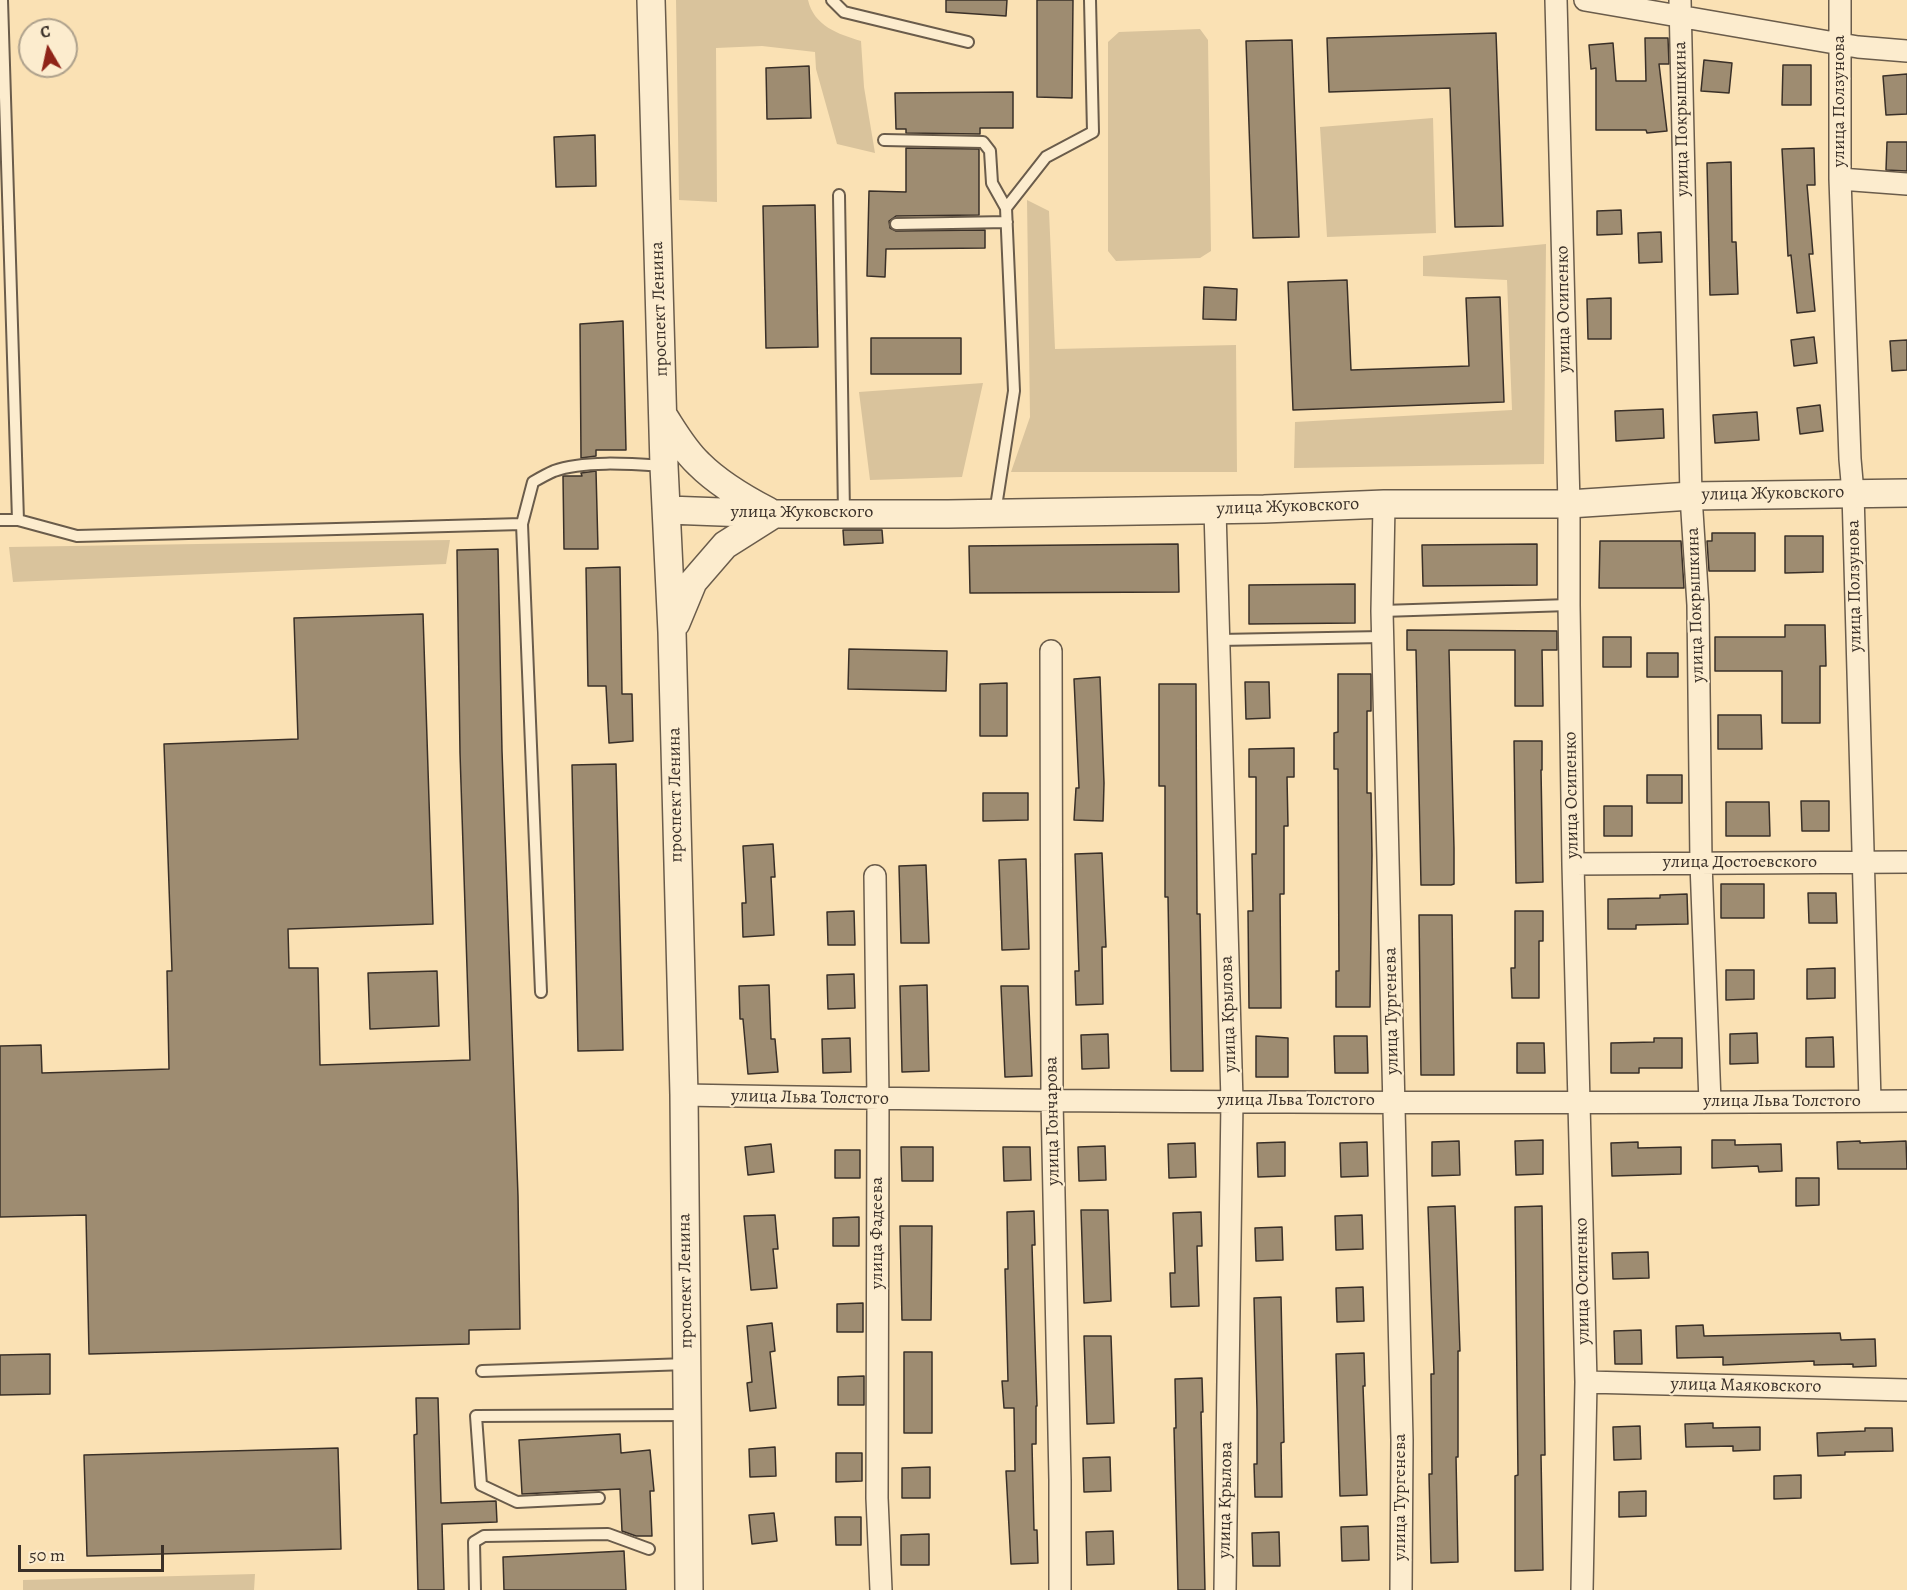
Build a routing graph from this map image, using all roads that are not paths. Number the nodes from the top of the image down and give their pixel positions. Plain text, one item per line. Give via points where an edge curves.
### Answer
1 (2, 0) edge
2 (651, 0) edge
3 (832, 0) edge
4 (1090, 0) edge
5 (1556, 0) edge
6 (1585, 0) edge
7 (1840, 0) edge
8 (1680, 8) edge
9 (968, 42) dead end
10 (1840, 44) junction
11 (1907, 51) edge
12 (884, 140) dead end
13 (1840, 179) junction
14 (1907, 184) edge
15 (839, 195) dead end
16 (1006, 208) junction
17 (1007, 222) junction
18 (896, 224) dead end
19 (663, 414) junction
20 (664, 466) junction
21 (1853, 493) junction
22 (1907, 493) edge
23 (1692, 496) junction
24 (1384, 504) junction
25 (1569, 504) junction
26 (668, 510) junction
27 (1215, 510) junction
28 (844, 513) junction
29 (995, 513) junction
30 (774, 514) junction
31 (0, 520) edge
32 (18, 520) junction
33 (522, 524) junction
34 (1569, 605) junction
35 (1382, 611) junction
36 (672, 632) junction
37 (1382, 637) junction
38 (1219, 640) junction
39 (1051, 651) dead end
40 (1907, 862) edge
41 (1701, 863) junction
42 (1862, 863) junction
43 (1573, 864) junction
44 (875, 876) dead end
45 (541, 992) dead end
46 (684, 1095) junction
47 (878, 1099) junction
48 (1052, 1100) junction
49 (1232, 1101) junction
50 (1870, 1101) junction
51 (1907, 1101) edge
52 (1394, 1102) junction
53 (1710, 1102) junction
54 (1579, 1103) junction
55 (687, 1364) junction
56 (482, 1371) dead end
57 (1586, 1382) junction
58 (1907, 1390) edge
59 (688, 1415) junction
60 (599, 1498) dead end
61 (648, 1549) dead end
62 (475, 1590) edge
63 (689, 1590) edge
64 (881, 1590) edge
65 (1060, 1590) edge
66 (1225, 1590) edge
67 (1401, 1590) edge
68 (1582, 1590) edge

1 - 32 lane
2 - 19 street, проспект Ленина
3 - 9 lane via 844,12
4 - 16 lane via 1093,132 1046,157
5 - 25 street, улица Осипенко
6 - 8 street
7 - 10 street, улица Ползунова
8 - 10 street
8 - 23 street, улица Покрышкина
10 - 11 street
10 - 13 street, улица Ползунова
12 - 16 lane via 983,142 990,151 992,183
13 - 14 street
13 - 21 street, улица Ползунова
15 - 28 lane
16 - 17 lane
17 - 18 lane
17 - 29 lane via 1014,391
19 - 20 street, проспект Ленина
19 - 30 street via 698,464 733,492
20 - 26 street, проспект Ленина
20 - 33 lane via 628,463 556,470 533,482
21 - 22 street, улица Жуковского
21 - 23 street, улица Жуковского
21 - 42 street, улица Ползунова
23 - 25 street, улица Жуковского
23 - 41 street, улица Покрышкина via 1698,605
24 - 25 street, улица Жуковского
24 - 27 street, улица Жуковского
24 - 35 street, улица Тургенева
25 - 34 street, улица Осипенко
26 - 30 street, улица Жуковского
26 - 36 street, проспект Ленина
27 - 29 street, улица Жуковского
27 - 38 street, улица Крылова
28 - 29 street, улица Жуковского
28 - 30 street, улица Жуковского
30 - 36 street via 725,545 693,582
31 - 32 lane
32 - 33 lane via 77,536
33 - 45 lane
34 - 35 lane
34 - 43 street, улица Осипенко
35 - 37 street, улица Тургенева
36 - 46 street, проспект Ленина
37 - 38 lane
37 - 52 street, улица Тургенева
38 - 49 street, улица Крылова
39 - 48 street, улица Гончарова
40 - 42 street, улица Достоевского
41 - 42 street, улица Достоевского
41 - 43 street, улица Достоевского
41 - 53 street, улица Покрышкина
42 - 50 street, улица Ползунова
43 - 54 street, улица Осипенко
44 - 47 street, улица Фадеева
46 - 47 street, улица Льва Толстого
46 - 55 street, проспект Ленина
47 - 48 street, улица Льва Толстого
47 - 64 street, улица Фадеева via 877,1498
48 - 49 street, улица Льва Толстого
48 - 65 street, улица Гончарова
49 - 52 street, улица Льва Толстого
49 - 66 street, улица Крылова
50 - 51 street, улица Льва Толстого
50 - 53 street, улица Льва Толстого
52 - 54 street, улица Льва Толстого
52 - 67 street, улица Тургенева via 1402,1440
53 - 54 street, улица Льва Толстого
54 - 57 street, улица Осипенко
55 - 56 lane
55 - 59 street, проспект Ленина
57 - 58 street, улица Маяковского
57 - 68 street, улица Осипенко
59 - 60 lane via 476,1416 481,1485 517,1502
59 - 63 street, проспект Ленина
61 - 62 lane via 608,1534 484,1536 474,1542

